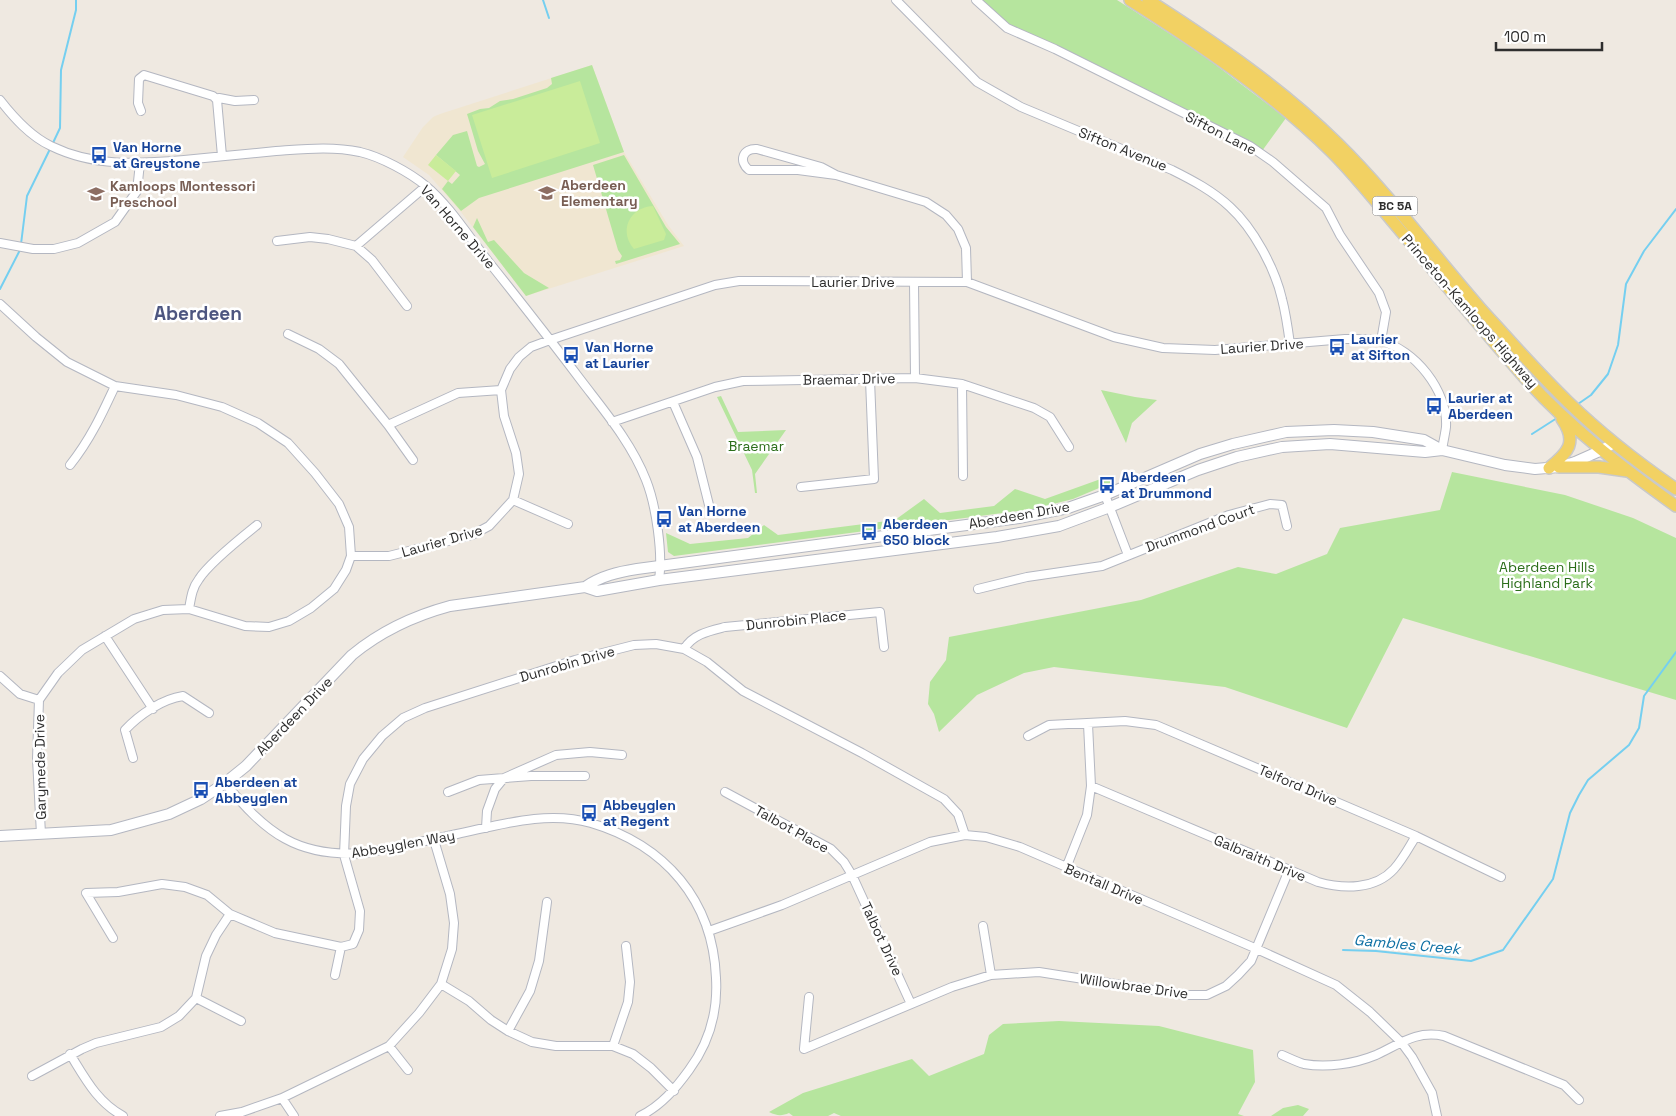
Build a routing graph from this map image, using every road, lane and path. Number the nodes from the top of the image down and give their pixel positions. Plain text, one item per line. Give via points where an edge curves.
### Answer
1 (896, 0) edge
2 (976, 0) edge
3 (1130, 0) edge
4 (1148, 0) edge
5 (0, 100) edge
6 (217, 100) junction
7 (254, 100) dead end
8 (141, 111) dead end
9 (222, 156) junction
10 (140, 163) junction
11 (836, 175) junction
12 (426, 186) junction
13 (277, 242) dead end
14 (0, 243) edge
15 (356, 246) junction
16 (914, 282) junction
17 (967, 282) junction
18 (0, 304) edge
19 (407, 306) dead end
20 (288, 334) dead end
21 (550, 340) junction
22 (1381, 341) junction
23 (1290, 344) junction
24 (915, 378) junction
25 (870, 380) junction
26 (962, 384) junction
27 (115, 386) junction
28 (501, 390) junction
29 (673, 402) junction
30 (1554, 407) junction
31 (612, 422) junction
32 (388, 425) junction
33 (1614, 443) junction
34 (1069, 447) dead end
35 (1442, 450) junction
36 (1602, 450) junction
37 (413, 460) dead end
38 (70, 465) dead end
39 (1554, 467) junction
40 (1628, 471) junction
41 (963, 476) dead end
42 (801, 486) dead end
43 (1676, 489) edge
44 (1105, 495) junction
45 (514, 500) junction
46 (709, 505) dead end
47 (1676, 506) edge
48 (1110, 507) junction
49 (568, 524) dead end
50 (258, 525) dead end
51 (1287, 526) dead end
52 (1128, 555) junction
53 (351, 556) junction
54 (661, 566) junction
55 (659, 580) junction
56 (586, 587) junction
57 (978, 589) dead end
58 (189, 609) junction
59 (106, 636) junction
60 (884, 647) dead end
61 (684, 649) junction
62 (0, 676) edge
63 (39, 700) junction
64 (153, 709) junction
65 (209, 713) dead end
66 (1088, 724) junction
67 (1028, 736) dead end
68 (622, 755) dead end
69 (133, 758) dead end
70 (585, 776) dead end
71 (504, 778) junction
72 (225, 783) junction
73 (1091, 786) junction
74 (448, 792) dead end
75 (724, 792) dead end
76 (486, 828) junction
77 (42, 834) junction
78 (965, 835) junction
79 (0, 836) edge
80 (1416, 836) junction
81 (434, 840) junction
82 (344, 855) junction
83 (1066, 868) junction
84 (1289, 870) junction
85 (852, 875) junction
86 (1501, 877) dead end
87 (547, 902) dead end
88 (230, 914) junction
89 (983, 926) dead end
90 (709, 931) junction
91 (113, 938) dead end
92 (626, 946) dead end
93 (341, 947) junction
94 (1257, 949) junction
95 (335, 975) dead end
96 (991, 975) junction
97 (441, 984) junction
98 (809, 997) dead end
99 (196, 998) junction
100 (911, 1004) junction
101 (241, 1021) dead end
102 (508, 1031) junction
103 (1401, 1042) junction
104 (389, 1046) junction
105 (614, 1046) junction
106 (70, 1054) junction
107 (1282, 1055) dead end
108 (408, 1070) dead end
109 (32, 1076) dead end
110 (674, 1091) junction
111 (282, 1098) junction
112 (1579, 1100) dead end
113 (123, 1116) edge
114 (220, 1116) edge
115 (294, 1116) edge
116 (640, 1116) edge
117 (1437, 1116) edge

1 - 23 street, Sifton Avenue via 977,82 1022,107 1193,180 1230,207 1251,232 1268,261 1282,299
2 - 22 street, Sifton Lane via 1006,28 1250,146 1273,162 1326,208 1379,293 1386,312
3 - 30 main road, Princeton-Kamloops Highway / BC 5A via 1229,65 1331,151 1527,380
4 - 33 main road, Princeton-Kamloops Highway / BC 5A via 1235,57 1311,118 1391,201 1538,372
5 - 10 street, Van Horne Drive via 30,132 52,146 100,162
6 - 7 street
6 - 8 street via 144,75 139,78 138,103
6 - 9 street
9 - 10 street, Van Horne Drive
9 - 12 street, Van Horne Drive via 324,147 352,151 390,163
10 - 14 street via 137,191 115,222 108,226 78,242 54,249
11 - 11 street via 757,149 746,151 743,156 749,170 798,170
11 - 17 street via 926,202 946,215 958,229 966,248
12 - 15 street
12 - 21 street, Van Horne Drive
13 - 15 street via 310,238
15 - 19 street via 372,260
16 - 17 street, Laurier Drive
16 - 21 street, Laurier Drive via 739,281 715,285
16 - 24 street
17 - 23 street, Laurier Drive via 1114,337 1163,348 1215,350
18 - 27 street, Garymede Drive via 67,362
20 - 32 street via 340,364
21 - 28 street, Laurier Drive via 531,347 519,357
21 - 31 street, Van Horne Drive
22 - 23 street, Laurier Drive via 1361,338
22 - 35 street, Laurier Drive via 1405,352 1423,368 1440,394 1446,425
24 - 25 street, Braemar Drive
24 - 26 street, Braemar Drive
25 - 29 street, Braemar Drive via 744,381
25 - 42 street via 874,479
26 - 34 street, Braemar Drive via 1034,408 1050,417
26 - 41 street
27 - 38 street via 96,428
27 - 53 street, Garymede Drive via 176,395 222,407 258,423 288,444 339,504 349,527
28 - 32 street via 458,394
28 - 45 street via 504,416 519,474
29 - 31 street, Braemar Drive
29 - 46 street via 697,458
30 - 36 main road, Princeton-Kamloops Highway / BC 5A
30 - 39 main road via 1570,434 1570,444
31 - 54 street, Van Horne Drive via 633,452 646,480 654,504
32 - 37 street
33 - 36 main road, Aberdeen Drive
33 - 43 main road, Princeton-Kamloops Highway / BC 5A
35 - 39 main road, Aberdeen Drive via 1505,466
35 - 44 main road, Aberdeen Drive via 1424,440 1373,432 1286,432 1200,454
35 - 48 main road, Aberdeen Drive via 1425,452 1330,444 1282,447 1198,470
36 - 39 main road, Aberdeen Drive
36 - 40 main road, Princeton-Kamloops Highway / BC 5A
39 - 40 main road
40 - 47 main road, Princeton-Kamloops Highway / BC 5A
44 - 48 street, Drummond Court
44 - 54 main road, Aberdeen Drive via 1068,508 1019,518
45 - 49 street
45 - 53 street, Laurier Drive via 489,526 472,535 389,556
48 - 52 street, Drummond Court
48 - 55 main road, Aberdeen Drive via 1059,526 997,537
50 - 58 street via 199,578
51 - 52 street, Drummond Court via 1282,505 1270,504 1229,515
52 - 57 street, Drummond Court via 1102,566 1027,577
53 - 58 street, Garymede Drive via 334,589 290,621 270,627 245,626
54 - 55 street, Van Horne Drive
54 - 56 main road, Aberdeen Drive via 616,573
55 - 56 main road, Aberdeen Drive via 597,590
56 - 72 main road, Aberdeen Drive via 450,606 399,623 352,655 246,766
58 - 59 street, Garymede Drive via 163,610 134,619
59 - 63 street, Garymede Drive via 82,650 58,673
59 - 64 street
60 - 61 street, Dunrobin Place via 880,612 725,627 689,640
61 - 78 street, Dunrobin Drive via 707,662 743,691 944,799 958,814
61 - 82 street, Dunrobin Drive via 656,644 634,645 463,694 403,718 363,759 350,784
62 - 63 street via 20,694
63 - 77 street, Garymede Drive via 37,759
64 - 65 street via 183,696
64 - 69 street via 134,720 125,730
66 - 67 street, Telford Drive via 1049,726
66 - 73 street
66 - 80 street, Telford Drive via 1125,721 1156,725
68 - 71 street via 590,752 556,755
70 - 71 street
71 - 74 street via 480,780
71 - 76 street via 495,789 487,811
72 - 77 main road, Aberdeen Drive via 201,799 168,814 111,830
72 - 82 street, Abbeyglen Way via 248,811 271,831 295,844
73 - 83 street via 1088,815
73 - 84 street, Galbraith Drive
75 - 85 street, Talbot Place via 831,849
76 - 81 street, Abbeyglen Way
76 - 90 street, Abbeyglen Way via 531,819 562,818 589,822 622,833 651,851 684,883 700,908
77 - 79 main road, Aberdeen Drive
78 - 83 street, Bentall Drive via 986,837 1020,847
78 - 85 street, Bentall Drive via 930,842
80 - 84 street, Galbraith Drive via 1393,870 1379,880 1363,885 1331,886
80 - 86 street, Telford Drive
81 - 82 street, Abbeyglen Way
81 - 97 street via 450,894 454,923 452,949
82 - 93 street, Dunrobin Drive via 360,911 359,930 353,944
83 - 94 street, Bentall Drive
84 - 94 street, Willowbrae Drive
85 - 90 street, Bentall Drive via 782,906
85 - 100 street, Talbot Drive
87 - 102 street via 539,961 530,991
88 - 91 street via 207,895 185,886 162,884 118,892 86,893
88 - 93 street via 275,933
88 - 99 street via 206,956
89 - 96 street
90 - 110 street, Abbeyglen Way via 716,963 717,992 713,1020 706,1044
92 - 105 street via 630,982 628,1002
93 - 95 street
94 - 96 street, Willowbrae Drive via 1238,975 1226,986 1207,995 1185,995 1039,972
94 - 103 street, Bentall Drive via 1336,985
96 - 100 street, Willowbrae Drive
97 - 102 street
97 - 104 street
98 - 100 street, Willowbrae Drive via 804,1049
99 - 101 street
99 - 106 street via 179,1016 161,1027 96,1043
102 - 105 street via 532,1042 552,1045
103 - 107 street via 1347,1063 1303,1064
103 - 112 street via 1431,1033 1444,1036 1564,1085
103 - 117 street, Bentall Drive via 1432,1093
104 - 108 street
104 - 111 street
105 - 110 street via 633,1054
106 - 109 street
106 - 113 street via 96,1095
110 - 116 street, Abbeyglen Way
111 - 114 street
111 - 115 street

